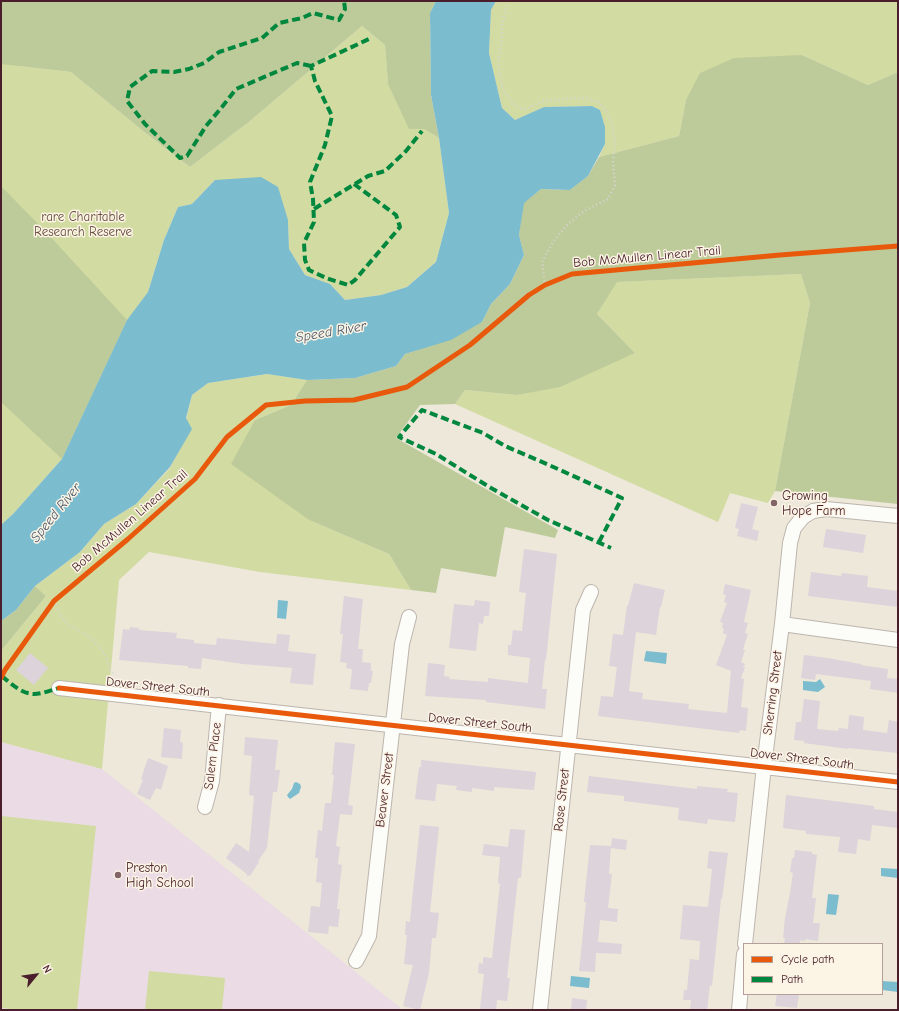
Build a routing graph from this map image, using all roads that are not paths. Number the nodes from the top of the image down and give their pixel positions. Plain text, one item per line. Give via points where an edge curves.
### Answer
1 (898, 516) edge
2 (592, 592) dead end
3 (409, 618) dead end
4 (782, 624) junction
5 (898, 640) edge
6 (58, 688) dead end
7 (219, 705) junction
8 (393, 724) junction
9 (568, 745) junction
10 (764, 766) junction
11 (898, 782) edge
12 (205, 807) dead end
13 (745, 943) edge
14 (356, 961) dead end
15 (743, 965) edge
16 (540, 1010) edge
17 (739, 1010) edge

1 - 4 street, Sherring Street via 826,508 803,517 794,528 790,543
2 - 9 street, Rose Street via 583,610
3 - 8 street, Beaver Street via 402,644
4 - 5 street
4 - 10 street, Sherring Street
6 - 7 street, Dover Street South
7 - 8 street, Dover Street South
7 - 12 street, Salem Place via 212,781
8 - 9 street, Dover Street South
8 - 14 street, Beaver Street via 369,936
9 - 10 street, Dover Street South
9 - 16 street, Rose Street
10 - 11 street, Dover Street South
10 - 13 street, Sherring Street
15 - 17 street

